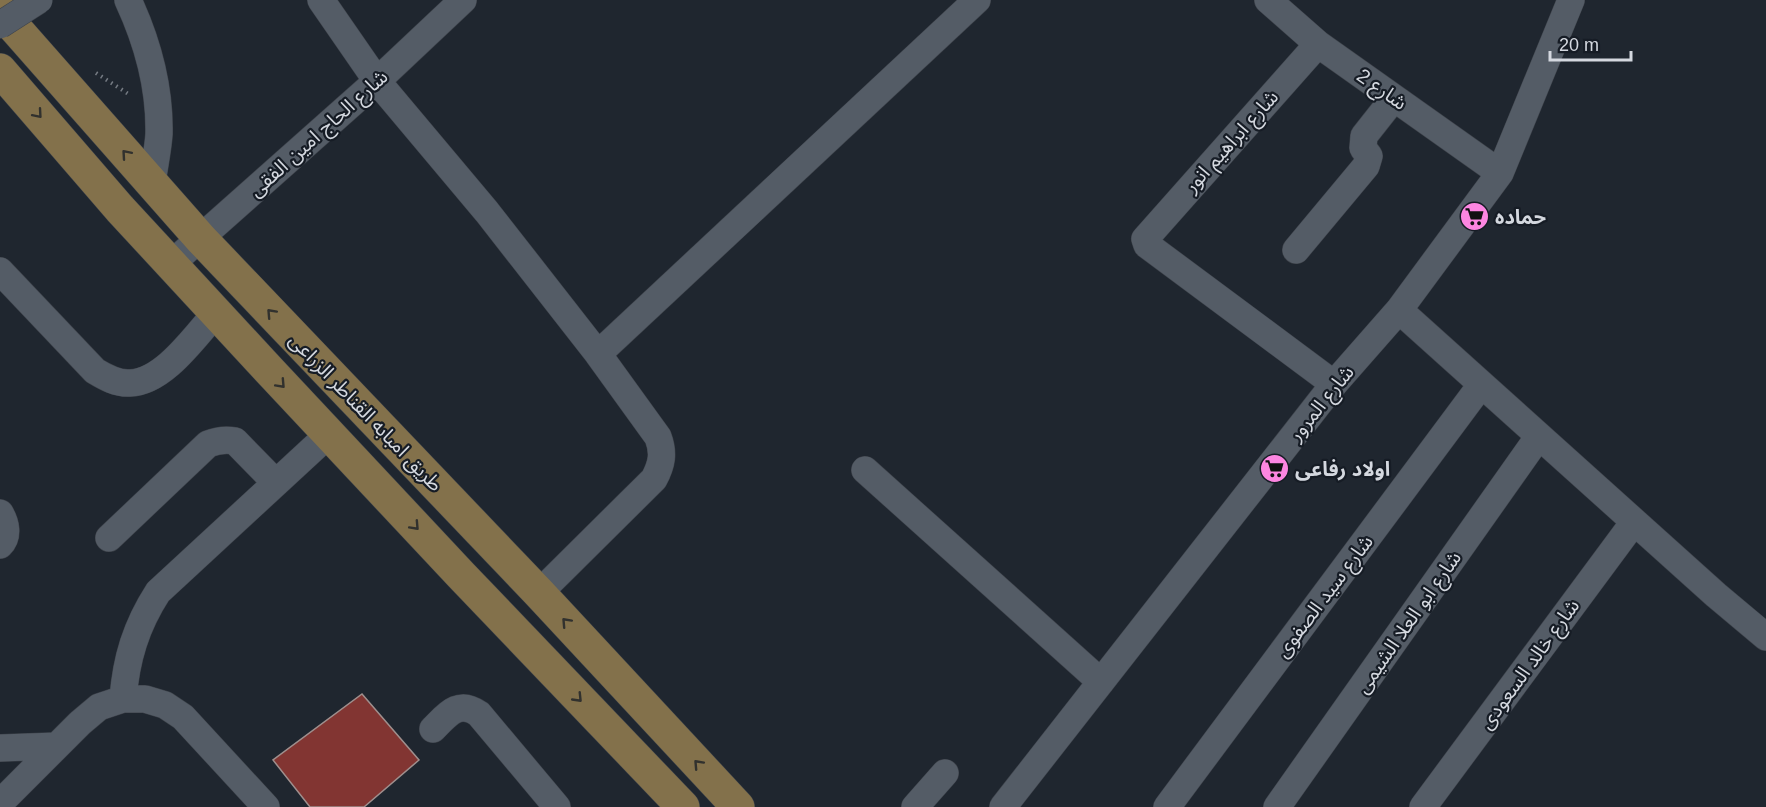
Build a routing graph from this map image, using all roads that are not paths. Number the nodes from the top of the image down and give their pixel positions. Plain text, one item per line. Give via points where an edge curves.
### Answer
1 (39, 0) edge
2 (128, 0) edge
3 (321, 0) edge
4 (463, 0) edge
5 (977, 0) edge
6 (1268, 0) edge
7 (1571, 0) edge
8 (0, 11) edge
9 (0, 25) edge
10 (1318, 44) junction
11 (0, 70) edge
12 (377, 81) junction
13 (1394, 98) junction
14 (1500, 173) junction
15 (152, 184) junction
16 (201, 239) junction
17 (1296, 249) dead end
18 (171, 264) junction
19 (0, 271) edge
20 (1399, 310) junction
21 (216, 313) junction
22 (598, 354) junction
23 (1334, 384) junction
24 (1481, 385) junction
25 (329, 434) junction
26 (1539, 436) junction
27 (865, 470) dead end
28 (276, 483) junction
29 (0, 513) edge
30 (1634, 522) junction
31 (109, 538) dead end
32 (0, 545) edge
33 (539, 593) junction
34 (1766, 637) edge
35 (1101, 682) junction
36 (123, 699) junction
37 (433, 729) dead end
38 (57, 746) junction
39 (0, 747) edge
40 (945, 774) dead end
41 (0, 803) edge
42 (266, 807) edge
43 (557, 807) edge
44 (683, 807) edge
45 (738, 807) edge
46 (915, 807) edge
47 (1003, 807) edge
48 (1167, 807) edge
49 (1277, 807) edge
50 (1423, 807) edge

1 - 9 street, bridge
2 - 15 street via 144,34 156,83 159,134
3 - 12 street
4 - 12 street, شارع الحاج امين الفقى
5 - 22 street
6 - 10 street, شارع 2
7 - 14 street, شارع المرور
15 -> 8 main road, طريق امبابه القناطر الزراعى
10 - 13 street, شارع 2
10 - 23 street, شارع ابراهيم انور via 1148,234 1146,242
11 -> 18 main road, طريق امبابه القناطر الزراعى
12 - 16 street, شارع الحاج امين الفقى
12 - 22 street via 487,212
13 - 14 street, شارع 2
13 - 17 street via 1364,136 1362,144 1369,156 1368,163
14 - 20 street, شارع المرور
15 - 16 main road, طريق امبابه القناطر الزراعى
16 - 18 street, شارع الحاج امين الفقى
33 -> 16 main road, طريق امبابه القناطر الزراعى
18 - 21 main road, طريق امبابه القناطر الزراعى
19 - 21 street via 95,371 110,380 130,383 149,378 169,365
20 - 23 street, شارع المرور
20 - 24 street
21 -> 25 main road, طريق امبابه القناطر الزراعى
22 - 33 street via 658,437 661,465 654,479
23 - 35 street, شارع المرور
24 - 26 street
24 - 48 street, شارع سيد الصفوى
25 - 28 street
25 -> 44 main road, طريق امبابه القناطر الزراعى
26 - 30 street
26 - 49 street, شارع ابو العلا الشيمى
27 - 35 street
28 - 31 street via 235,441 217,441 208,444
28 - 36 street via 158,592 135,633
29 - 32 street via 6,528 5,540
30 - 34 street
30 - 50 street, شارع خالد السعودى
45 -> 33 main road, طريق امبابه القناطر الزراعى
35 - 47 street, شارع المرور
36 - 38 street via 99,707
36 - 42 street via 145,699 165,705 183,717
37 - 43 street via 455,709 472,709
38 - 39 street
38 - 41 street
40 - 46 street

